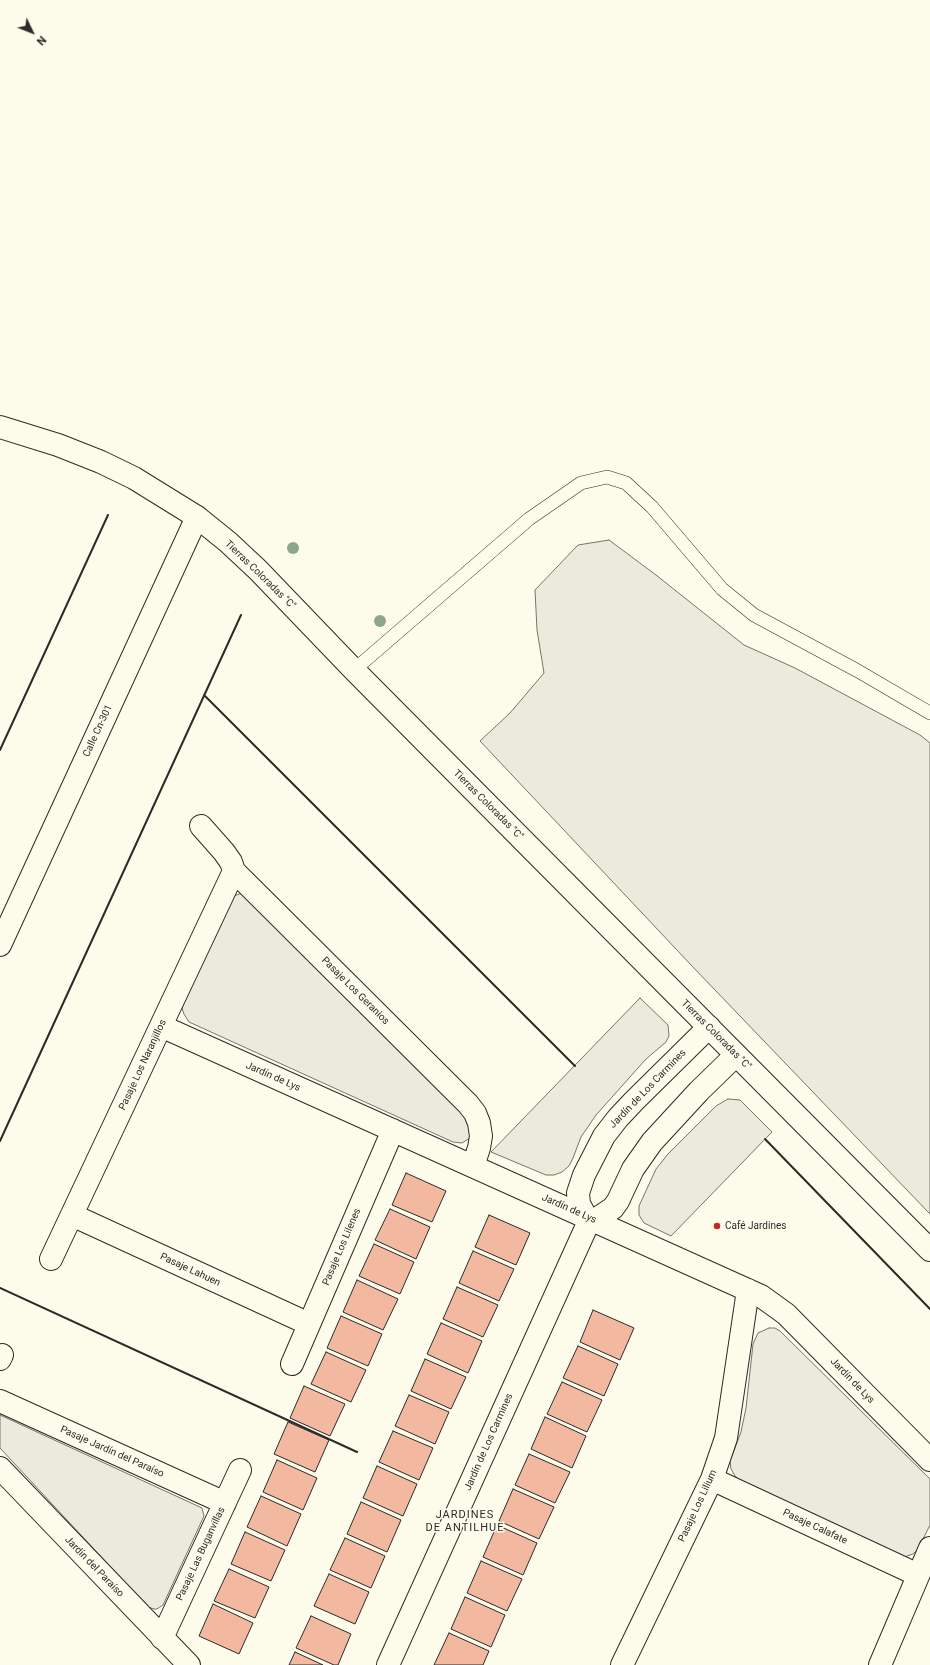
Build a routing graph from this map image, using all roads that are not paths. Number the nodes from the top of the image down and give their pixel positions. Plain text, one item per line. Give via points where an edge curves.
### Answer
1 (0, 427) edge
2 (197, 517) junction
3 (354, 670) junction
4 (930, 713) edge
5 (201, 826) dead end
6 (234, 871) junction
7 (0, 945) edge
8 (161, 1026) junction
9 (709, 1027) junction
10 (736, 1055) junction
11 (393, 1130) junction
12 (473, 1166) junction
13 (72, 1215) junction
14 (590, 1219) junction
15 (930, 1250) edge
16 (51, 1259) dead end
17 (748, 1290) junction
18 (309, 1324) junction
19 (292, 1364) dead end
20 (0, 1401) edge
21 (930, 1460) edge
22 (0, 1468) edge
23 (240, 1470) dead end
24 (712, 1479) junction
25 (224, 1503) junction
26 (930, 1548) edge
27 (918, 1575) junction
28 (162, 1638) junction
29 (629, 1662) edge
30 (189, 1665) edge
31 (388, 1665) edge
32 (880, 1665) edge

1 - 2 street, Tierras Coloradas "C" via 58,444 101,462 134,478
2 - 3 street, Tierras Coloradas "C" via 258,570
2 - 7 street, Calle Cn-301
3 - 4 lane via 529,519 581,483 607,477 626,483 652,507 722,589 754,615
3 - 9 street, Tierras Coloradas "C"
5 - 6 street, Pasaje Los Geranios via 224,852
6 - 8 street, Pasaje Los Naranjillos
6 - 12 street, Pasaje Los Geranios via 468,1104 475,1113 481,1136
8 - 11 street, Jardín de Lys
8 - 13 street, Pasaje Los Naranjillos
9 - 10 street, Tierras Coloradas "C"
9 - 14 street, Jardín de Los Carmines via 634,1101 604,1136 584,1175 578,1193 581,1209
10 - 14 street via 652,1142 633,1169 613,1208 606,1214
10 - 15 street, Tierras Coloradas "C"
11 - 12 street, Jardín de Lys
11 - 18 street, Pasaje Los Lilenes
12 - 14 street, Jardín de Lys
13 - 16 street, Pasaje Los Naranjillos
13 - 18 street, Pasaje Lahuen
14 - 17 street, Jardín de Lys
14 - 31 street, Jardín de Los Carmines
17 - 21 street, Jardín de Lys via 786,1314
17 - 24 street, Pasaje Los Lilium via 726,1438
18 - 19 street, Pasaje Los Lilenes
20 - 25 street, Pasaje Jardín del Paraíso
22 - 28 street, Jardín del Paraíso
23 - 25 street, Pasaje Las Buganvillas
24 - 27 street, Pasaje Calafate
24 - 29 street, Pasaje Los Lilium
25 - 28 street, Pasaje Las Buganvillas
26 - 27 street
27 - 32 street
28 - 30 street, Jardín del Paraíso

